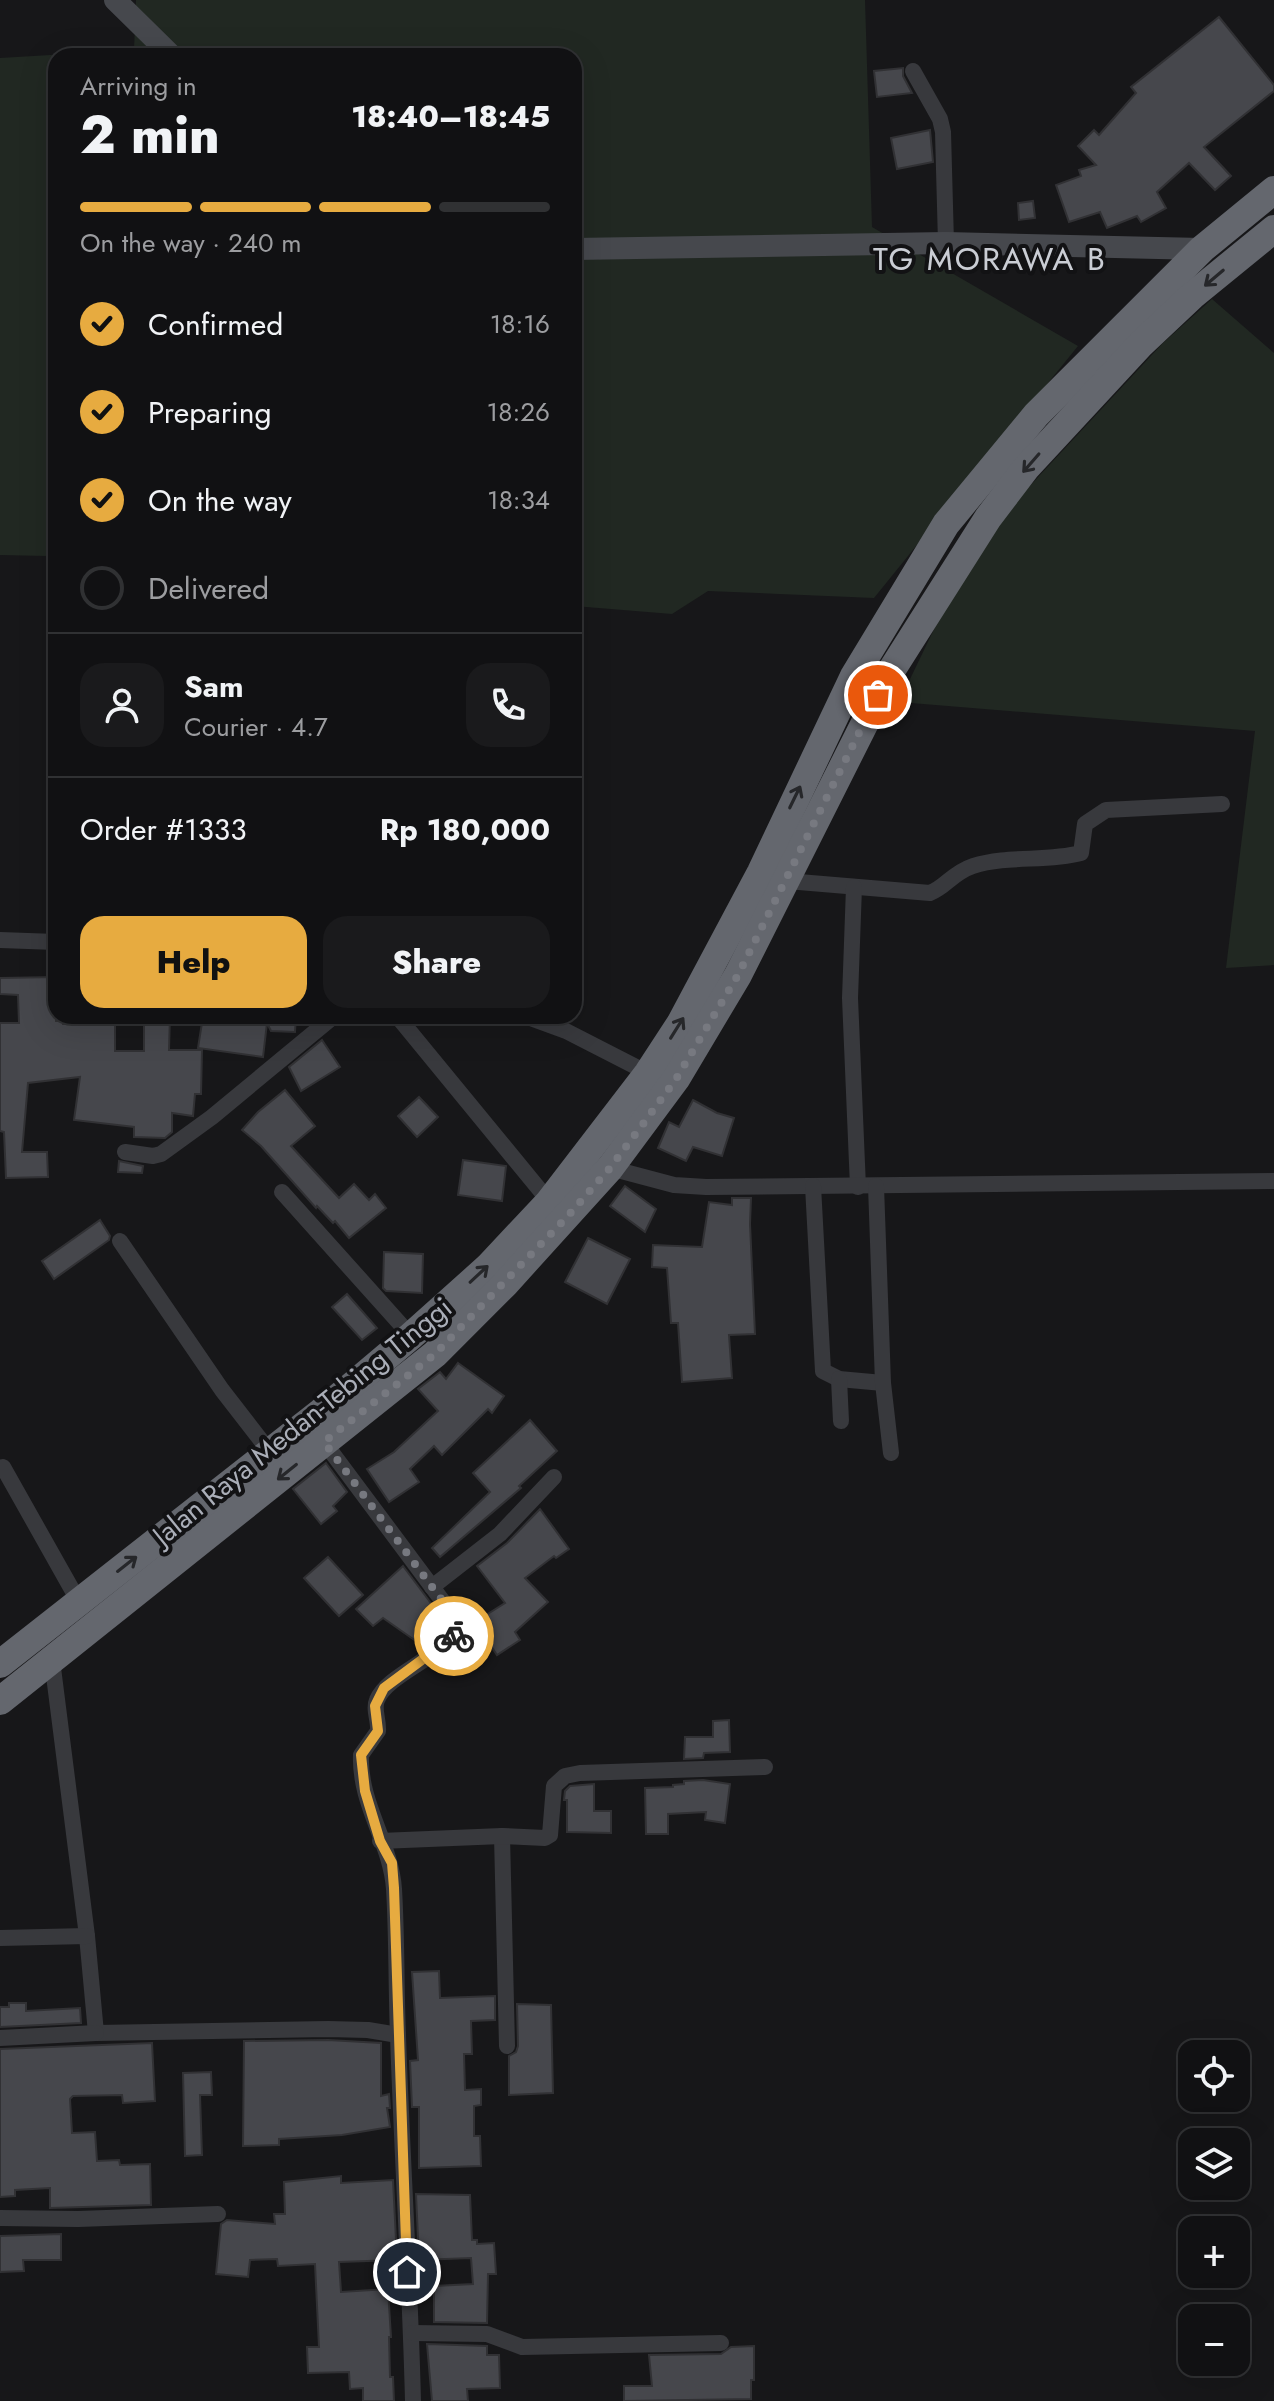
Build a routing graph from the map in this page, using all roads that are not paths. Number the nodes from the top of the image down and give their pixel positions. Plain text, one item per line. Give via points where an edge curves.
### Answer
1 (123, 3) edge
2 (165, 48) edge
3 (913, 71) dead end
4 (1274, 190) edge
5 (1274, 229) edge
6 (946, 243) junction
7 (582, 249) edge
8 (1202, 249) junction
9 (1222, 804) dead end
10 (787, 881) junction
11 (854, 887) junction
12 (0, 940) edge
13 (48, 942) edge
14 (324, 1024) edge
15 (404, 1024) edge
16 (547, 1024) edge
17 (648, 1073) junction
18 (125, 1152) dead end
19 (610, 1168) junction
20 (1274, 1181) edge
21 (813, 1186) junction
22 (876, 1186) junction
23 (858, 1187) junction
24 (282, 1192) dead end
25 (557, 1210) junction
26 (120, 1241) dead end
27 (411, 1336) junction
28 (839, 1379) junction
29 (883, 1383) junction
30 (841, 1421) dead end
31 (324, 1442) junction
32 (270, 1452) junction
33 (891, 1453) dead end
34 (1, 1466) edge
35 (554, 1477) dead end
36 (432, 1587) junction
37 (79, 1602) junction
38 (52, 1660) junction
39 (0, 1664) edge
40 (0, 1701) edge
41 (765, 1767) dead end
42 (502, 1836) junction
43 (380, 1841) junction
44 (87, 1936) junction
45 (0, 1938) edge
46 (96, 2033) junction
47 (398, 2035) junction
48 (0, 2038) edge
49 (507, 2046) dead end
50 (218, 2214) dead end
51 (0, 2218) edge
52 (412, 2333) junction
53 (721, 2343) dead end
54 (413, 2401) edge

1 - 2 street
3 - 6 street via 943,132
4 - 8 highway, Jalan Raya Medan-Tebing Tinggi
5 -> 10 highway, Jalan Raya Medan-Tebing Tinggi via 1141,344 1026,468 988,518 891,671
6 - 7 street
6 - 8 street
17 -> 8 highway, Jalan Raya Medan-Tebing Tinggi via 728,936 854,676 946,524 1036,415
9 - 11 street via 1106,810 1085,824 1081,853 976,865 930,893
10 - 11 street
10 - 19 highway, Jalan Raya Medan-Tebing Tinggi via 676,1079
11 - 23 street via 850,998
12 - 13 street
14 - 18 street via 161,1154
15 - 25 street
16 - 17 street
17 - 25 highway, Jalan Raya Medan-Tebing Tinggi
19 - 21 street via 685,1186
19 - 25 highway, Jalan Raya Medan-Tebing Tinggi
20 - 22 street
21 - 23 street
21 - 28 street via 823,1371
22 - 23 street
22 - 29 street
24 - 27 street
27 -> 25 highway, Jalan Raya Medan-Tebing Tinggi
25 - 31 highway, Jalan Raya Medan-Tebing Tinggi via 435,1354
26 - 32 street
27 - 32 highway, Jalan Raya Medan-Tebing Tinggi
28 - 29 street
28 - 30 street
29 - 33 street
31 - 36 street
31 -> 38 highway, Jalan Raya Medan-Tebing Tinggi
37 -> 32 highway, Jalan Raya Medan-Tebing Tinggi
34 - 37 street
35 - 36 street via 500,1534
36 - 43 street via 456,1619 457,1629 440,1648 384,1688 375,1706 378,1731 361,1755 363,1783
37 - 39 highway, Jalan Raya Medan-Tebing Tinggi
38 - 40 highway, Jalan Raya Medan-Tebing Tinggi
38 - 44 street
41 - 42 street via 565,1776 554,1786 548,1837
42 - 43 street
42 - 49 street
43 - 47 street via 392,1863
44 - 45 street
44 - 46 street
46 - 47 street via 328,2029
46 - 48 street
47 - 52 street
50 - 51 street
52 - 53 street via 487,2334 522,2347
52 - 54 street

